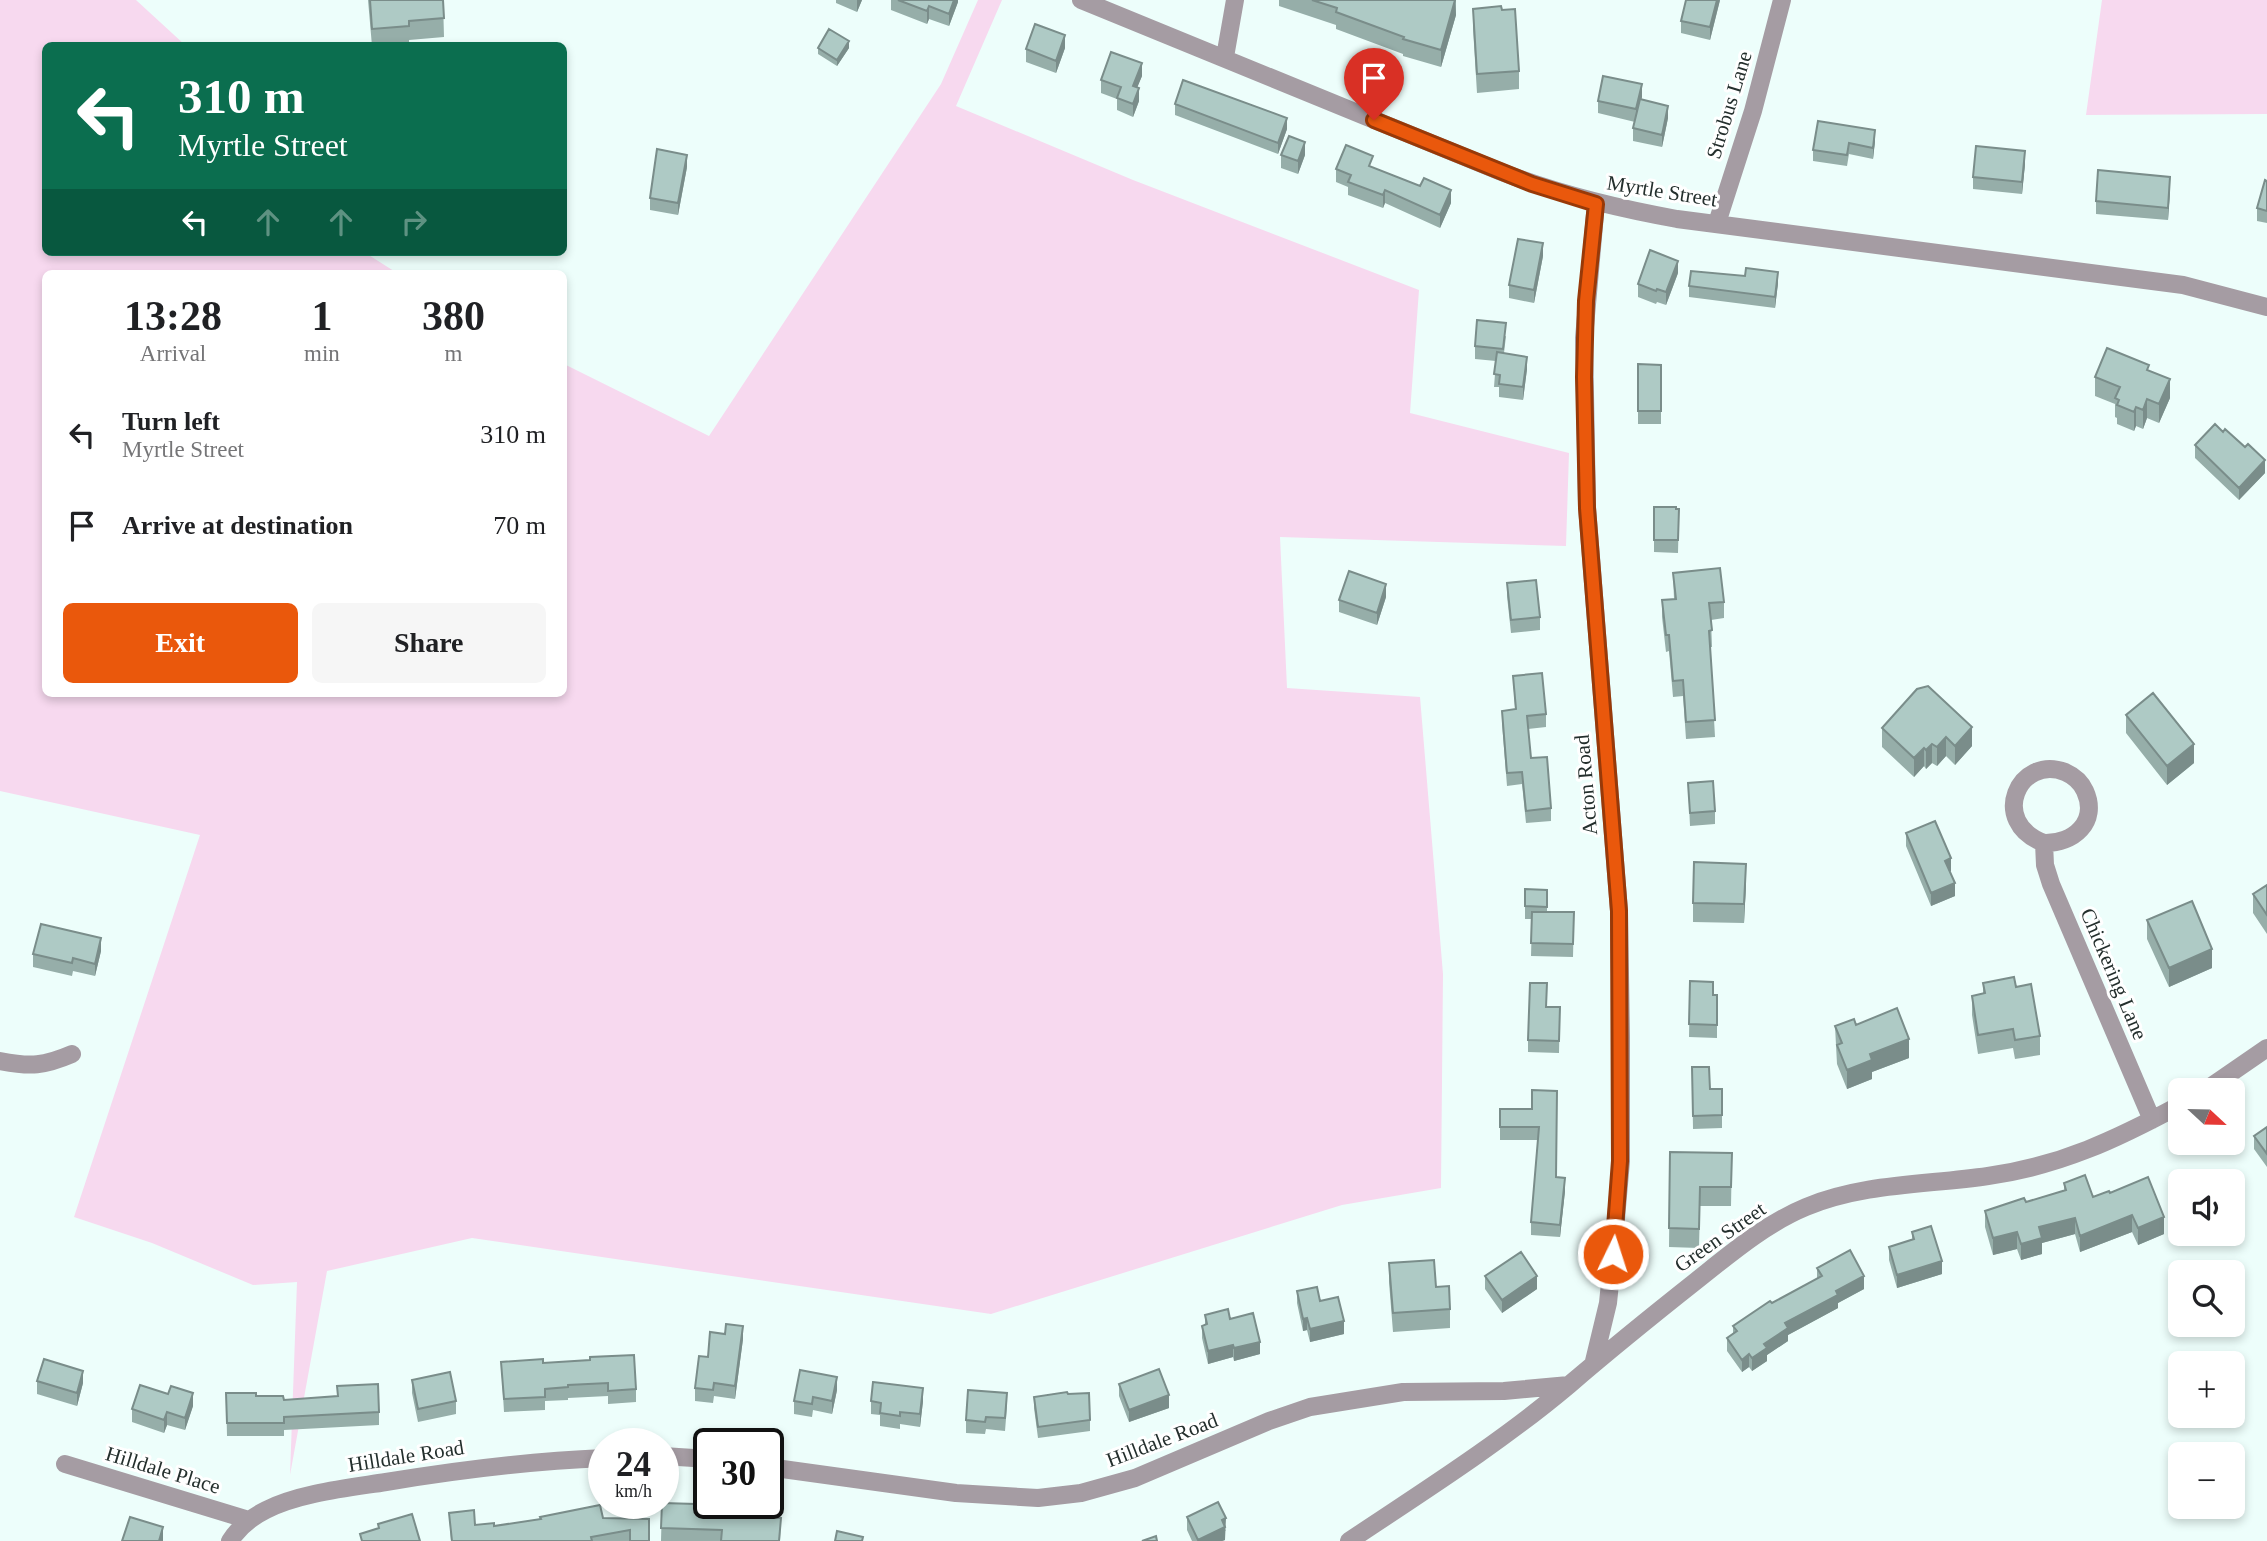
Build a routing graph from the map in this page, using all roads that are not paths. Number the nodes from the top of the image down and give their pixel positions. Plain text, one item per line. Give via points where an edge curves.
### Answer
1 (1081, 0) edge
2 (1235, 0) edge
3 (1782, 0) edge
4 (1225, 57) junction
5 (1596, 204) junction
6 (1717, 223) junction
7 (2267, 307) edge
8 (2044, 843) junction
9 (2267, 1048) edge
10 (72, 1054) dead end
11 (0, 1061) edge
12 (2223, 1078) edge
13 (2168, 1111) edge
14 (2152, 1120) junction
15 (1594, 1361) junction
16 (1569, 1385) junction
17 (588, 1459) edge
18 (65, 1464) dead end
19 (784, 1469) edge
20 (248, 1520) junction
21 (230, 1541) edge
22 (1349, 1541) edge

1 - 4 street, Myrtle Street
2 - 4 street
3 - 6 street, Strobus Lane via 1757,99
4 - 5 street, Myrtle Street via 1532,184
5 - 6 street, Myrtle Street
5 - 15 street, Acton Road via 1584,338 1587,508 1619,911 1621,1037 1620,1161 1613,1254 1608,1303
6 - 7 street, Myrtle Street via 2183,285
8 - 8 street via 2070,839 2086,819 2086,793 2079,782 2057,769 2032,774 2015,794 2013,807 2022,831
8 - 14 street, Chickering Lane via 2050,884
9 - 12 street
10 - 11 street via 36,1066
13 - 14 street, Green Street
14 - 15 street, Green Street via 2059,1161 1987,1176 1873,1188 1805,1208 1740,1246
15 - 16 street, Green Street
16 - 19 street, Hilldale Road via 1403,1392 1310,1407 1135,1478 1081,1493 1038,1497 956,1493
16 - 22 street, Green Street via 1490,1447
17 - 20 street, Hilldale Road via 458,1471 353,1487 289,1501
18 - 20 street, Hilldale Place
20 - 21 street, Hilldale Road

